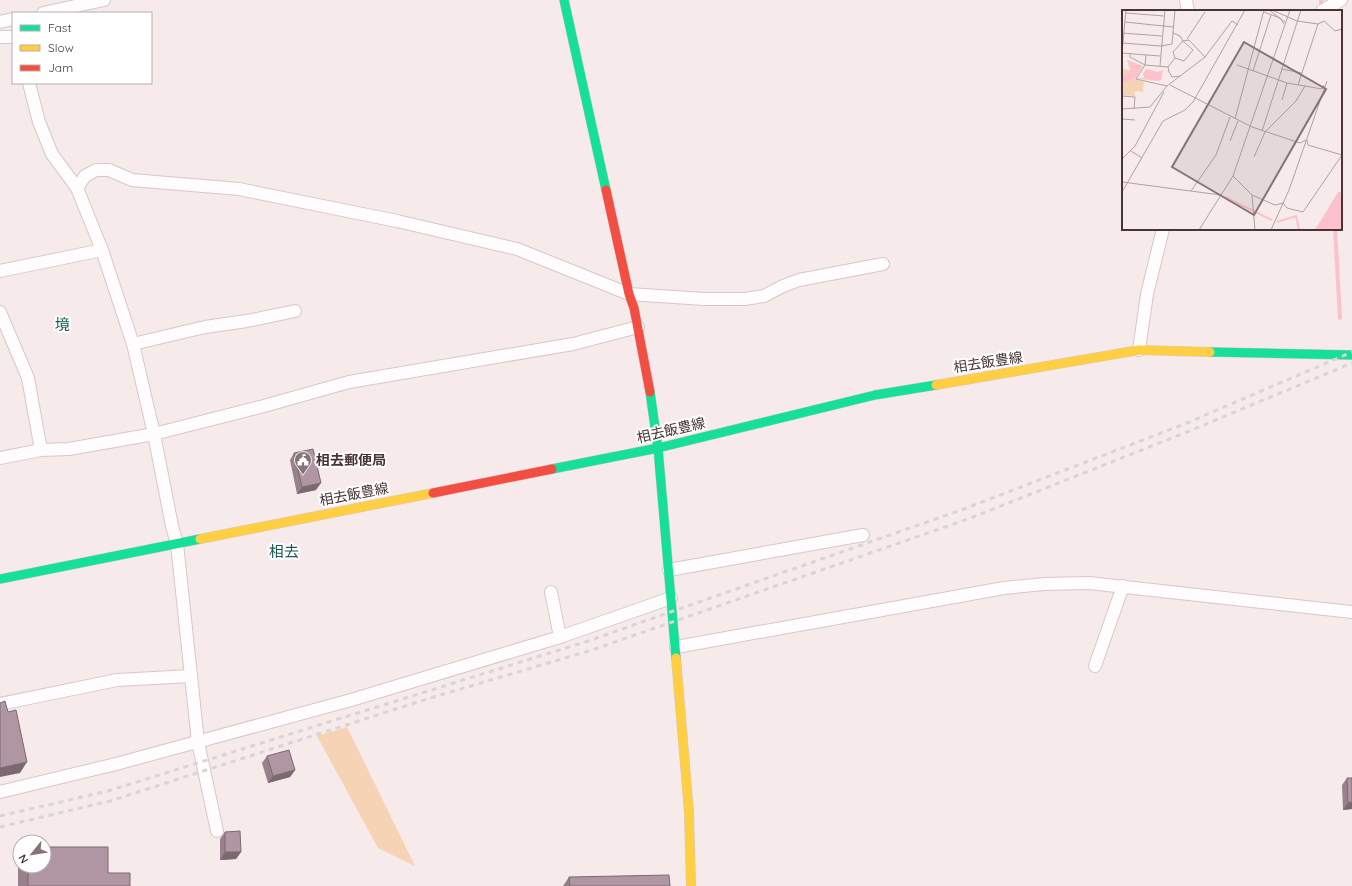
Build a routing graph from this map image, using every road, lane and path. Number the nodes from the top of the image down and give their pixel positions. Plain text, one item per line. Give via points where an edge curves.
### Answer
1 (104, 0) edge
2 (564, 0) edge
3 (1186, 0) edge
4 (1188, 10) edge
5 (48, 12) edge
6 (12, 19) edge
7 (0, 22) edge
8 (0, 37) edge
9 (12, 37) edge
10 (29, 84) edge
11 (77, 188) junction
12 (1163, 230) edge
13 (102, 250) junction
14 (883, 264) dead end
15 (0, 270) edge
16 (629, 294) junction
17 (295, 311) dead end
18 (0, 312) edge
19 (638, 327) junction
20 (132, 344) junction
21 (1138, 350) junction
22 (1349, 357) edge
23 (154, 434) junction
24 (658, 448) junction
25 (42, 450) junction
26 (0, 458) edge
27 (863, 535) dead end
28 (177, 544) junction
29 (669, 570) junction
30 (0, 579) edge
31 (1123, 586) junction
32 (551, 592) dead end
33 (671, 598) junction
34 (1352, 612) edge
35 (560, 636) junction
36 (676, 648) junction
37 (1094, 666) dead end
38 (191, 676) junction
39 (0, 704) edge
40 (198, 742) junction
41 (0, 792) edge
42 (217, 832) dead end
43 (691, 884) edge

1 - 5 street
2 - 16 main road
3 - 4 street
6 - 7 street
8 - 9 street
10 - 11 street via 52,154
11 - 13 street
11 - 16 street via 85,176 96,170 109,170 132,180 246,191 397,221 517,249
12 - 21 street via 1147,294
13 - 15 street
13 - 20 street
14 - 16 street via 799,280 764,296 745,299
16 - 19 main road
17 - 20 street via 205,327
18 - 25 street via 28,378
19 - 23 street via 573,344 349,382
19 - 24 main road
20 - 23 street
21 - 22 main road, 相去飯豊線
21 - 24 main road, 相去飯豊線 via 875,395
23 - 25 street via 69,449
23 - 28 street
24 - 28 main road, 相去飯豊線
24 - 29 main road
25 - 26 street
27 - 29 street
28 - 30 main road, 相去飯豊線
28 - 38 street
29 - 33 main road
31 - 34 street
31 - 36 street via 1089,583 1004,588
31 - 37 street
32 - 35 street
33 - 35 street
33 - 36 main road
35 - 40 street via 351,700
36 - 43 main road via 689,812
38 - 39 street via 117,680
38 - 40 street
40 - 41 street
40 - 42 street

